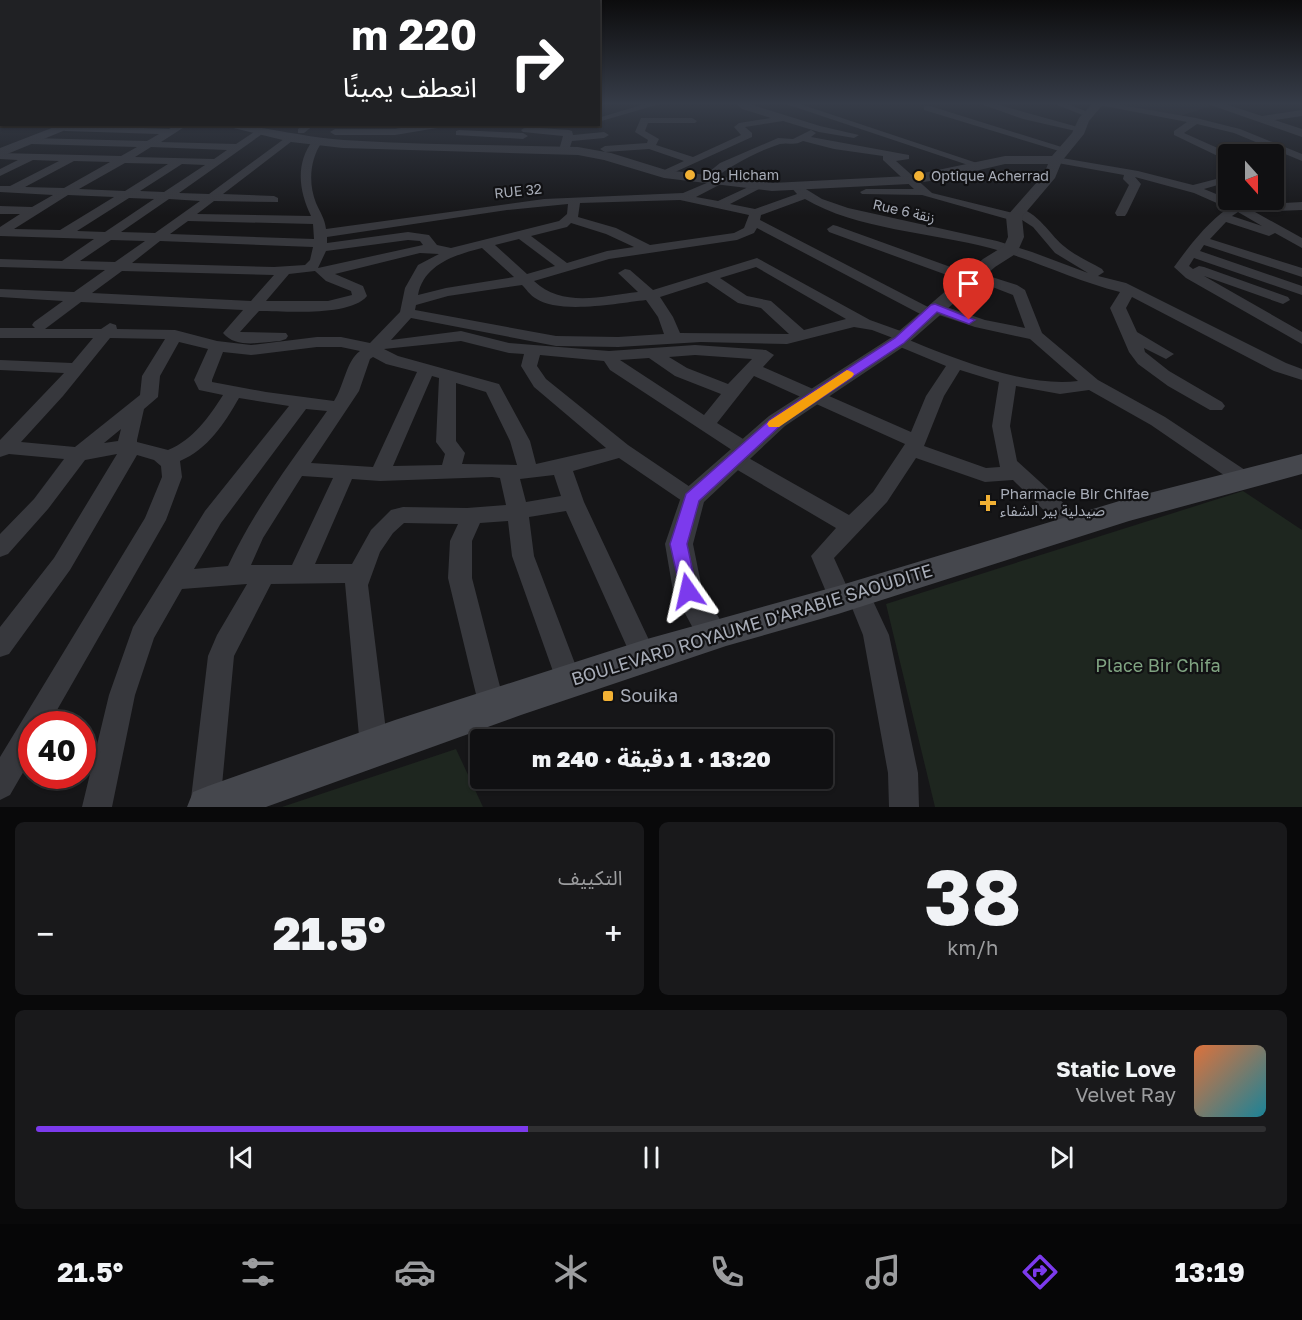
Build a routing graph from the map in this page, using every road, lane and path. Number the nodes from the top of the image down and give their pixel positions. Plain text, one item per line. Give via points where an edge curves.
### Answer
1 (31, 141) joint
2 (157, 141) edge
3 (248, 141) edge
4 (289, 141) edge
5 (313, 141) edge
6 (345, 141) edge
7 (434, 141) edge
8 (457, 141) edge
9 (487, 141) edge
10 (504, 141) edge
11 (550, 141) edge
12 (567, 141) edge
13 (580, 141) edge
14 (605, 141) edge
15 (653, 141) edge
16 (742, 141) edge
17 (780, 141) edge
18 (813, 141) edge
19 (898, 141) edge
20 (1019, 141) edge
21 (1072, 141) edge
22 (1192, 141) edge
23 (1260, 141) edge
24 (317, 142) junction
25 (566, 144) junction
26 (149, 145) junction
27 (426, 146) junction
28 (650, 146) junction
29 (240, 147) junction
30 (393, 147) junction
31 (453, 147) junction
32 (482, 147) junction
33 (1218, 152) edge
34 (606, 153) junction
35 (0, 154) edge
36 (886, 154) junction
37 (1060, 155) junction
38 (32, 156) junction
39 (947, 156) junction
40 (74, 157) junction
41 (1302, 158) edge
42 (123, 159) junction
43 (692, 160) junction
44 (180, 161) junction
45 (217, 162) junction
46 (981, 166) junction
47 (0, 173) edge
48 (1130, 173) junction
49 (664, 174) junction
50 (909, 180) junction
51 (711, 181) junction
52 (1218, 182) edge
53 (927, 184) junction
54 (757, 186) junction
55 (6, 189) edge
56 (1192, 189) junction
57 (795, 190) junction
58 (65, 192) junction
59 (866, 192) dead end
60 (126, 194) junction
61 (167, 195) junction
62 (0, 196) edge
63 (680, 196) junction
64 (214, 197) junction
65 (274, 200) dead end
66 (574, 200) junction
67 (1218, 200) edge
68 (719, 205) junction
69 (1302, 206) edge
70 (1284, 207) edge
71 (739, 209) junction
72 (0, 210) edge
73 (1235, 210) edge
74 (1243, 210) edge
75 (33, 211) junction
76 (1121, 213) dead end
77 (1016, 214) junction
78 (187, 217) junction
79 (754, 217) junction
80 (1221, 217) junction
81 (571, 219) junction
82 (319, 220) junction
83 (833, 229) dead end
84 (0, 232) edge
85 (63, 234) junction
86 (522, 235) junction
87 (1287, 235) junction
88 (107, 236) junction
89 (156, 238) junction
90 (1201, 240) junction
91 (320, 242) junction
92 (484, 243) junction
93 (1302, 244) edge
94 (432, 248) junction
95 (649, 249) junction
96 (1011, 249) junction
97 (451, 252) junction
98 (1187, 258) junction
99 (0, 262) edge
100 (18, 263) junction
101 (65, 265) junction
102 (117, 267) junction
103 (564, 267) junction
104 (309, 269) junction
105 (326, 271) junction
106 (284, 272) junction
107 (625, 273) dead end
108 (1302, 273) edge
109 (0, 275) edge
110 (709, 277) junction
111 (974, 277) junction
112 (524, 280) junction
113 (1129, 290) junction
114 (1302, 291) edge
115 (0, 293) edge
116 (651, 295) junction
117 (78, 296) junction
118 (1283, 300) junction
119 (255, 306) junction
120 (407, 308) junction
121 (932, 310) junction
122 (1257, 314) junction
123 (864, 323) junction
124 (40, 325) junction
125 (0, 326) edge
126 (8, 333) edge
127 (106, 333) junction
128 (176, 335) junction
129 (1035, 335) junction
130 (1132, 335) junction
131 (673, 338) junction
132 (794, 338) junction
133 (901, 339) junction
134 (1302, 339) edge
135 (218, 346) junction
136 (0, 347) edge
137 (283, 347) junction
138 (375, 347) junction
139 (533, 352) junction
140 (652, 353) junction
141 (1166, 354) dead end
142 (766, 355) junction
143 (609, 357) junction
144 (956, 364) junction
145 (0, 365) edge
146 (78, 368) junction
147 (751, 368) junction
148 (426, 370) junction
149 (448, 374) junction
150 (1302, 375) edge
151 (1008, 379) junction
152 (1092, 384) junction
153 (234, 392) junction
154 (732, 392) junction
155 (815, 398) junction
156 (301, 403) junction
157 (136, 406) junction
158 (1216, 406) dead end
159 (339, 407) junction
160 (706, 425) junction
161 (127, 446) junction
162 (914, 446) junction
163 (3, 450) edge
164 (621, 450) junction
165 (79, 454) junction
166 (741, 455) junction
167 (168, 459) junction
168 (1302, 464) edge
169 (561, 466) junction
170 (297, 469) junction
171 (451, 471) junction
172 (518, 472) junction
173 (345, 473) junction
174 (1017, 473) junction
175 (380, 474) junction
176 (1241, 477) junction
177 (692, 498) junction
178 (573, 502) junction
179 (518, 512) junction
180 (473, 516) junction
181 (1072, 525) junction
182 (851, 527) junction
183 (0, 548) edge
184 (300, 573) junction
185 (358, 573) junction
186 (265, 574) junction
187 (235, 575) junction
188 (175, 580) junction
189 (849, 596) junction
190 (712, 635) junction
191 (0, 646) edge
192 (644, 657) junction
193 (569, 682) junction
194 (491, 706) junction
195 (42, 711) edge
196 (374, 747) junction
197 (18, 754) edge
198 (0, 785) edge
199 (97, 807) edge
200 (207, 807) edge
201 (904, 807) edge

1 - 26 street
1 - 35 street
2 - 26 street
3 - 29 street
4 - 64 street
5 - 24 street
6 - 30 street
7 - 27 street
8 - 31 street
9 - 32 street
10 - 32 street
11 - 25 street
12 - 25 street
13 - 25 street
14 - 34 street
15 - 28 street
16 - 43 street
17 - 51 street, RUE 32 via 724,165
18 - 36 street
19 - 39 street
20 - 37 street
21 - 37 street
22 - 33 street
23 - 41 street
24 - 30 street
24 - 82 street via 309,155 307,190
25 - 34 street
26 - 29 street
26 - 42 street
27 - 30 street
27 - 31 street
28 - 34 street
28 - 43 street
29 - 45 street
31 - 32 street
34 - 49 street
35 - 38 street
36 - 39 street
36 - 50 street
37 - 46 street
37 - 48 street
37 - 77 street via 1050,175
38 - 40 street
38 - 47 street
39 - 46 street
40 - 42 street
40 - 55 street
42 - 44 street
42 - 58 street
43 - 49 street
44 - 45 street
44 - 60 street
45 - 61 street
46 - 53 street
48 - 56 street
48 - 76 street via 1129,179 1135,184
49 - 51 street
50 - 53 street
50 - 57 street
51 - 54 street
51 - 63 street, RUE 32 via 712,186
52 - 56 street
53 - 59 street
53 - 77 street via 936,198
54 - 57 street
54 - 68 street
55 - 58 street
55 - 62 street
56 - 67 street
57 - 71 street
57 - 79 street
57 - 96 street, Rue 6 زنقة via 881,222
58 - 60 street
58 - 75 street
60 - 61 street
60 - 85 street
61 - 64 street
61 - 88 street
63 - 66 street, RUE 32
63 - 68 street
64 - 65 street
64 - 78 street
66 - 81 street
66 - 91 street, RUE 32 via 450,213
68 - 71 street
69 - 70 street
71 - 79 street
72 - 75 street
73 - 80 street
74 - 87 street
75 - 84 street
77 - 96 street via 1016,237
77 - 113 street via 1036,224 1060,250
78 - 82 street
78 - 89 street
79 - 95 street via 750,230 737,236
79 - 121 street
80 - 87 street
80 - 90 street
81 - 86 street
81 - 95 street via 611,231
82 - 91 street
83 - 111 street
84 - 85 street
85 - 88 street
86 - 92 street
86 - 103 street
87 - 93 street
88 - 89 street
88 - 101 street
89 - 91 street
89 - 102 street
90 - 98 street
90 - 108 street
91 - 94 street via 408,236 424,238
91 - 104 street via 315,263
92 - 97 street
92 - 112 street
94 - 97 street
94 - 105 street
95 - 103 street
96 - 111 street
96 - 113 street, Rue 6 زنقة via 1108,286
97 - 120 street via 423,268 416,277
98 - 114 street
98 - 118 street
98 - 122 street via 1181,267 1191,275
99 - 100 street
100 - 101 street
100 - 109 street
101 - 102 street
102 - 106 street
102 - 117 street
103 - 112 street
104 - 105 street
104 - 106 street
105 - 119 street via 331,278 358,289 360,296 328,306
106 - 119 street
107 - 116 street
110 - 116 street
110 - 123 street via 759,262
110 - 132 street via 743,300 766,304
111 - 121 street
111 - 129 street via 1020,293
112 - 116 street via 540,295 556,300 586,303
112 - 120 street via 446,292
113 - 130 street via 1118,308
113 - 150 street via 1270,363
114 - 118 street
115 - 117 street
116 - 131 street via 664,311
117 - 119 street
117 - 124 street
118 - 122 street
119 - 137 street via 231,336 283,336
120 - 131 street via 555,341
120 - 138 street
121 - 129 street
121 - 133 street
122 - 134 street
123 - 132 street via 840,324
123 - 133 street
124 - 125 street
124 - 127 street via 109,327
126 - 127 street
126 - 136 street
127 - 128 street
127 - 146 street
128 - 135 street
128 - 157 street via 151,376 150,397
129 - 152 street
130 - 141 street
130 - 158 street via 1138,354 1153,368
131 - 132 street
132 - 142 street
133 - 144 street
133 - 155 street
135 - 137 street via 251,350
135 - 153 street via 203,384
137 - 138 street via 330,341
138 - 139 street via 461,336
138 - 148 street via 392,360
138 - 159 street via 362,357 353,386
139 - 143 street
139 - 164 street via 529,366 540,382
140 - 142 street via 695,350
140 - 143 street
140 - 154 street via 681,372
142 - 147 street
143 - 160 street via 616,366
144 - 151 street
144 - 162 street via 935,396
145 - 146 street
146 - 163 street
147 - 154 street
147 - 155 street
148 - 149 street
148 - 175 street
149 - 171 street via 445,439 455,453
149 - 172 street via 485,384 497,392 520,441
151 - 152 street via 1060,389
151 - 174 street via 1001,426 1008,464
152 - 176 street via 1158,420
153 - 156 street
153 - 167 street via 197,443
154 - 160 street
155 - 162 street
155 - 166 street via 777,421
156 - 159 street
156 - 188 street via 213,517
157 - 161 street
157 - 165 street
159 - 170 street
160 - 166 street
161 - 165 street
161 - 167 street
161 - 191 street via 123,464 62,564
162 - 174 street via 985,475
162 - 182 street via 880,497
163 - 165 street
164 - 169 street
164 - 177 street
165 - 183 street via 41,504
166 - 177 street
166 - 182 street
167 - 195 street via 172,477 155,520
168 - 176 main road, BOULEVARD ROYAUME D'ARABIE SAOUDITE
169 - 172 street
169 - 178 street
170 - 173 street
170 - 187 street via 253,536
171 - 172 street
171 - 175 street
172 - 179 street
173 - 175 street
173 - 184 street
174 - 181 street
176 - 181 main road, BOULEVARD ROYAUME D'ARABIE SAOUDITE
177 - 190 street via 679,544 688,591
178 - 179 street
178 - 192 street
179 - 180 street
179 - 193 street via 523,556
180 - 185 street via 397,517
180 - 194 street via 461,541 460,578
181 - 189 main road, BOULEVARD ROYAUME D'ARABIE SAOUDITE
182 - 189 street via 822,556
184 - 185 street
184 - 186 street
185 - 196 street via 357,598
186 - 187 street
186 - 200 street via 221,656
187 - 188 street
188 - 199 street via 142,635 131,665
189 - 190 main road, BOULEVARD ROYAUME D'ARABIE SAOUDITE
189 - 201 street via 876,635 903,773
190 - 192 main road, BOULEVARD ROYAUME D'ARABIE SAOUDITE
192 - 193 main road, BOULEVARD ROYAUME D'ARABIE SAOUDITE
193 - 194 main road, BOULEVARD ROYAUME D'ARABIE SAOUDITE
194 - 196 main road, BOULEVARD ROYAUME D'ARABIE SAOUDITE
196 - 200 main road, BOULEVARD ROYAUME D'ARABIE SAOUDITE
197 - 198 street

